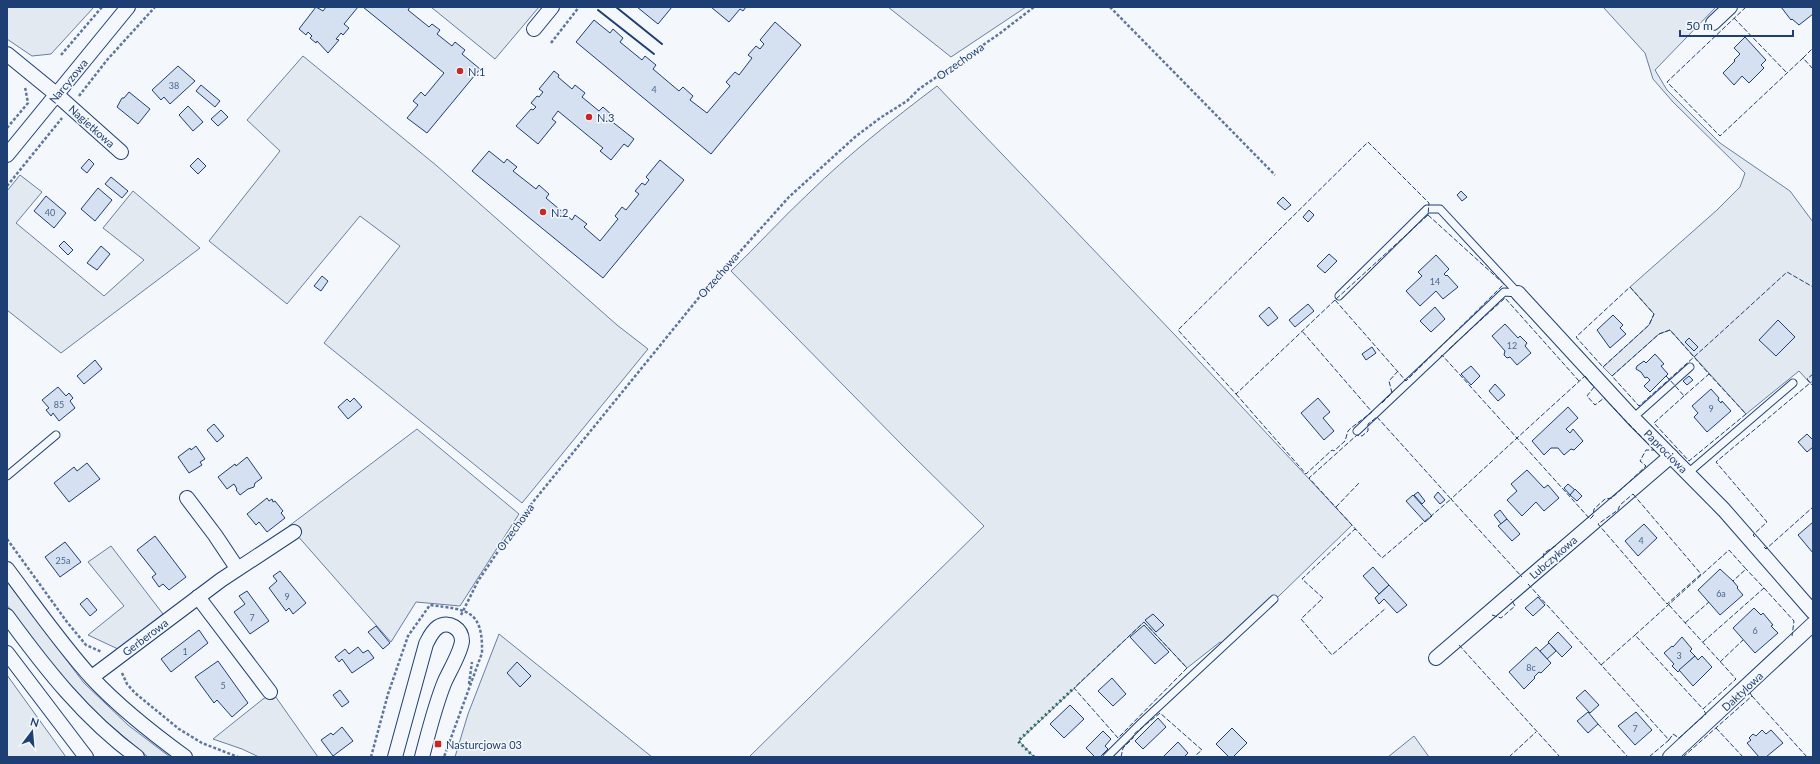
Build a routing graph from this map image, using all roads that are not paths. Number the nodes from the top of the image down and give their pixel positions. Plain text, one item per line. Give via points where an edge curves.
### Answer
1 (128, 7) edge
2 (552, 7) edge
3 (1730, 7) edge
4 (1713, 23) dead end
5 (534, 30) dead end
6 (7, 54) edge
7 (56, 94) junction
8 (121, 152) dead end
9 (7, 155) edge
10 (1518, 293) junction
11 (1339, 296) dead end
12 (1690, 367) dead end
13 (1793, 384) dead end
14 (1633, 418) junction
15 (1357, 431) dead end
16 (56, 435) dead end
17 (1671, 456) junction
18 (1688, 473) junction
19 (7, 476) edge
20 (187, 498) dead end
21 (294, 532) dead end
22 (238, 568) junction
23 (7, 569) edge
24 (198, 597) junction
25 (1274, 599) dead end
26 (1813, 612) edge
27 (7, 616) edge
28 (1813, 624) edge
29 (7, 653) edge
30 (1436, 658) dead end
31 (92, 678) junction
32 (270, 692) dead end
33 (86, 757) edge
34 (137, 757) edge
35 (185, 757) edge
36 (395, 757) edge
37 (422, 757) edge
38 (1107, 757) edge
39 (1670, 757) edge

1 - 7 street, Narcyzowa
2 - 5 street
3 - 4 street
6 - 7 street, Nagietkowa
7 - 8 street, Nagietkowa
7 - 9 street, Narcyzowa
10 - 11 lane via 1440,209 1427,209
10 - 14 street, Paprociowa
10 - 15 lane via 1504,292
12 - 14 lane
13 - 18 lane
14 - 17 street, Paprociowa
16 - 19 lane
17 - 18 street, Paprociowa
17 - 30 street, Lubczykowa
18 - 26 street, Paprociowa via 1724,510
20 - 22 street
21 - 22 street, Gerberowa
22 - 24 street, Gerberowa
23 - 31 street
24 - 31 street, Gerberowa
24 - 32 street
25 - 38 lane
27 - 34 street via 68,696
28 - 39 street, Daktylowa
29 - 33 street
31 - 35 street via 146,729
36 - 37 street via 429,637 441,626 455,626 460,631 462,642 443,688

